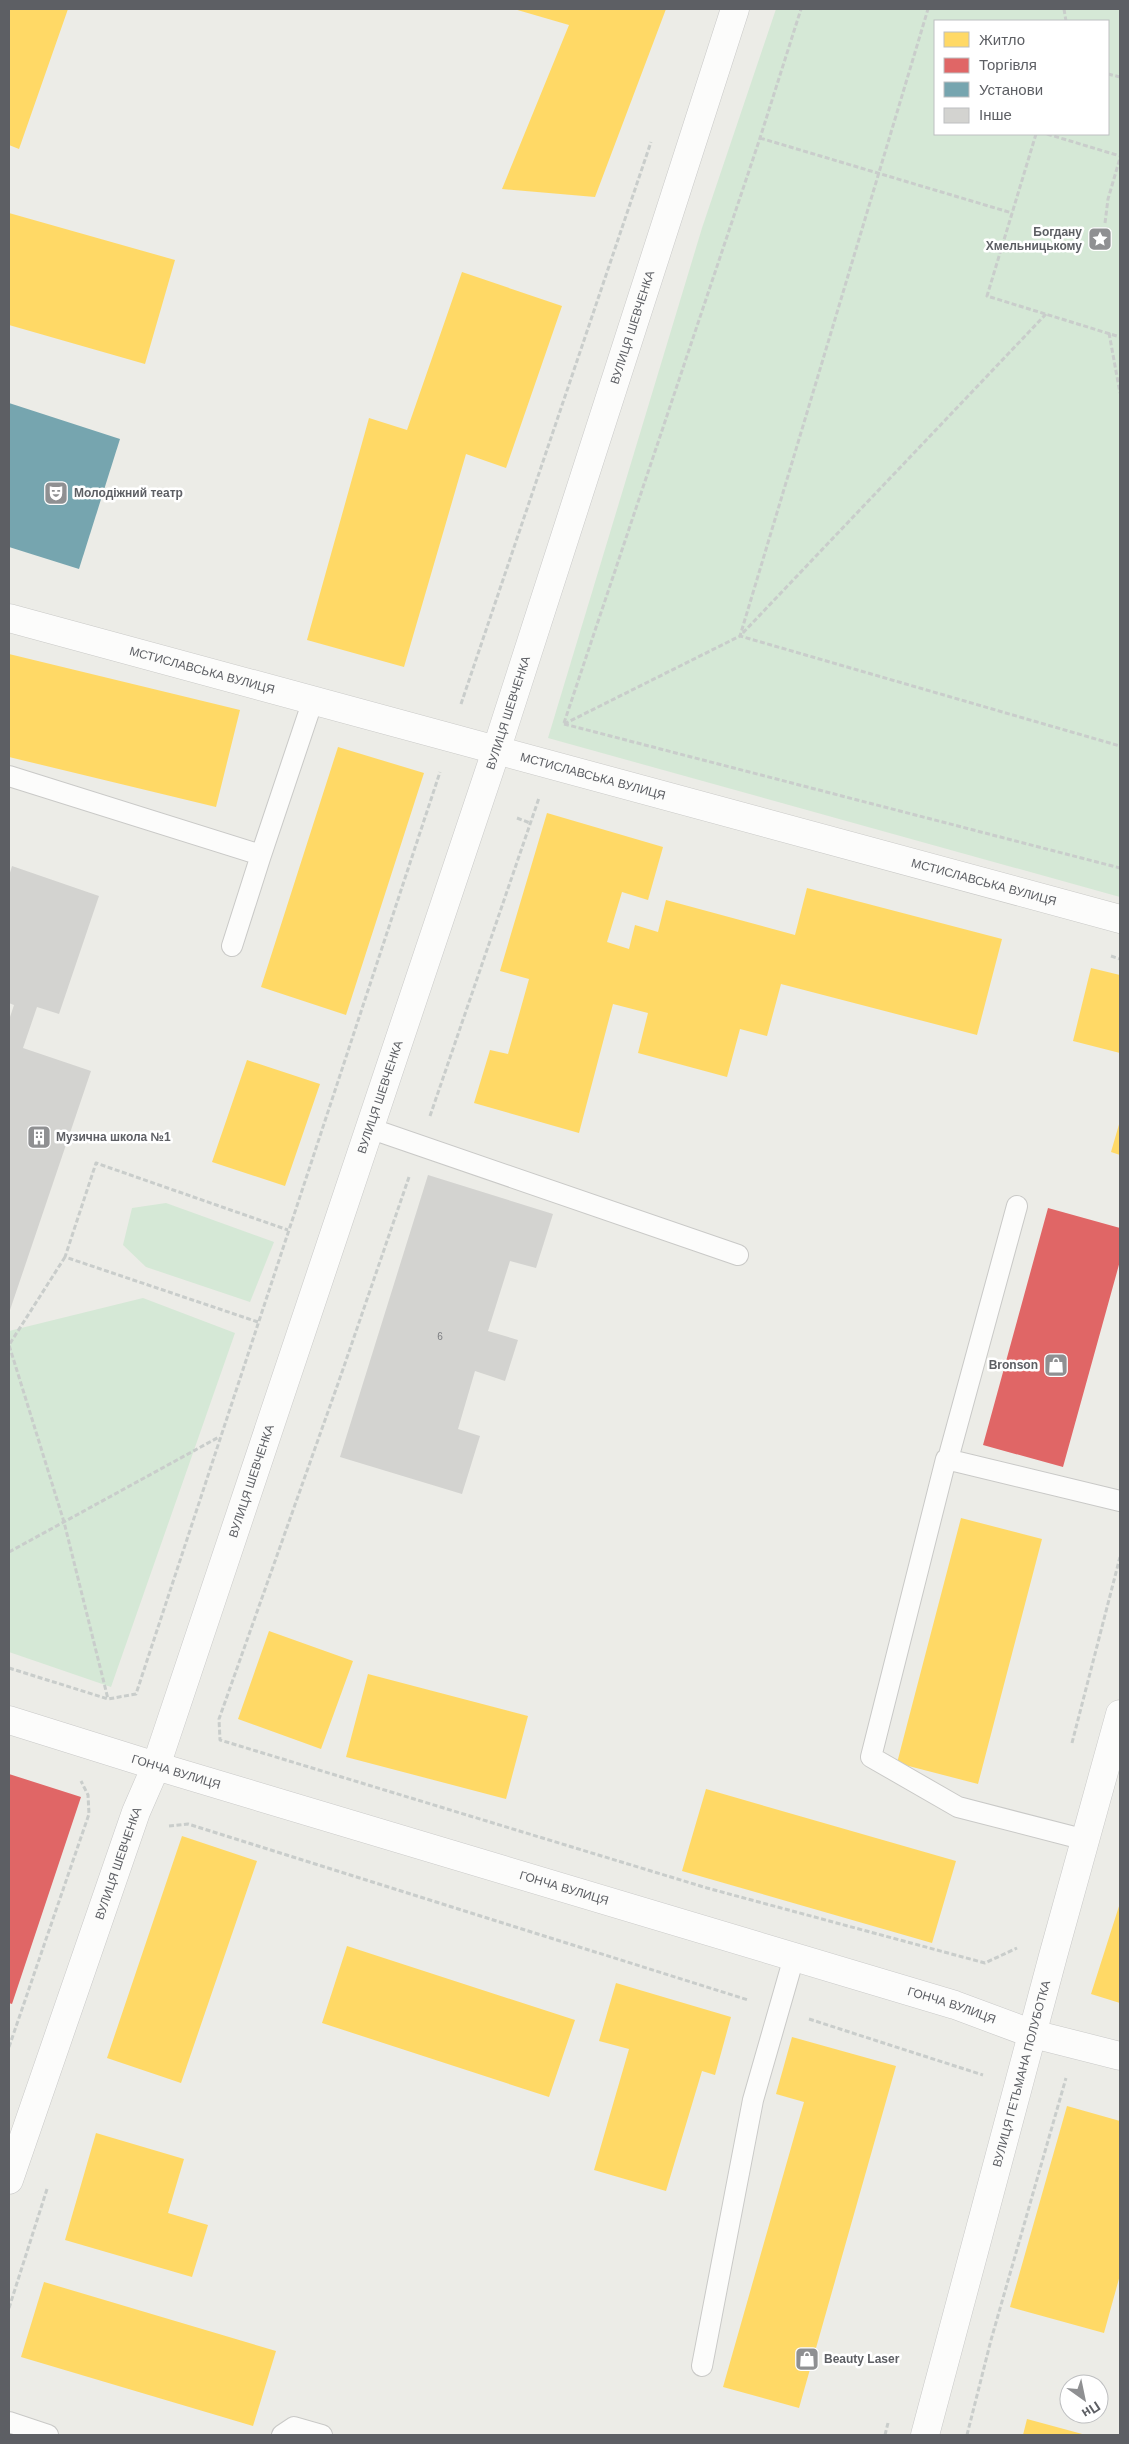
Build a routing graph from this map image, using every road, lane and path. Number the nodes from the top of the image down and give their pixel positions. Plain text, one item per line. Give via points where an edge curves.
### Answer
1 (735, 9) edge
2 (801, 9) edge
3 (928, 9) edge
4 (1036, 135) edge
5 (1056, 135) edge
6 (653, 138) dead end
7 (760, 138) junction
8 (1120, 157) edge
9 (881, 173) junction
10 (1012, 213) junction
11 (1105, 223) dead end
12 (1046, 314) junction
13 (1108, 333) junction
14 (1120, 337) edge
15 (1120, 393) edge
16 (9, 618) edge
17 (740, 636) junction
18 (314, 700) junction
19 (564, 724) junction
20 (450, 738) junction
21 (1120, 746) edge
22 (496, 751) junction
23 (9, 776) edge
24 (539, 798) dead end
25 (517, 818) dead end
26 (530, 823) junction
27 (261, 855) junction
28 (1120, 868) edge
29 (1120, 919) edge
30 (232, 946) dead end
31 (369, 1128) junction
32 (420, 1145) junction
33 (1016, 1206) dead end
34 (288, 1230) junction
35 (738, 1255) dead end
36 (65, 1257) junction
37 (258, 1322) junction
38 (9, 1345) edge
39 (220, 1437) junction
40 (948, 1459) junction
41 (1120, 1501) edge
42 (64, 1522) junction
43 (9, 1552) edge
44 (9, 1668) edge
45 (108, 1698) junction
46 (1120, 1714) edge
47 (9, 1720) edge
48 (156, 1766) junction
49 (88, 1795) dead end
50 (164, 1827) dead end
51 (1086, 1840) junction
52 (1020, 1946) dead end
53 (794, 1957) junction
54 (779, 2010) junction
55 (1033, 2034) junction
56 (9, 2047) edge
57 (1120, 2056) edge
58 (1066, 2077) dead end
59 (984, 2082) dead end
60 (9, 2180) edge
61 (48, 2185) dead end
62 (9, 2308) edge
63 (702, 2366) dead end
64 (890, 2416) dead end
65 (9, 2422) edge
66 (48, 2435) edge
67 (282, 2435) edge
68 (322, 2435) edge
69 (885, 2435) edge
70 (925, 2435) edge
71 (968, 2435) edge

1 - 22 main road, ВУЛИЦЯ ШЕВЧЕНКА
2 - 7 path
3 - 9 path
4 - 10 path
5 - 8 path
6 - 20 path
7 - 9 path
7 - 19 path
8 - 11 path
9 - 10 path
9 - 17 path
10 - 12 path via 987,296
12 - 13 path
12 - 17 path
13 - 14 path
13 - 15 path
16 - 18 main road, МСТИСЛАВСЬКА ВУЛИЦЯ
17 - 19 path
17 - 21 path
18 - 20 main road, МСТИСЛАВСЬКА ВУЛИЦЯ
18 - 27 lane
19 - 28 path
20 - 22 main road, МСТИСЛАВСЬКА ВУЛИЦЯ
20 - 34 path via 434,795
22 - 29 main road, МСТИСЛАВСЬКА ВУЛИЦЯ
22 - 31 main road, ВУЛИЦЯ ШЕВЧЕНКА
23 - 27 lane
24 - 26 path
25 - 26 path
26 - 32 path
27 - 30 lane
31 - 32 lane
31 - 48 main road, ВУЛИЦЯ ШЕВЧЕНКА
32 - 35 lane
32 - 52 path via 342,1375 218,1719 220,1740 707,1888 985,1963
33 - 40 lane
34 - 36 path via 96,1163
34 - 37 path
36 - 37 path
36 - 38 path
37 - 39 path
38 - 42 path
39 - 42 path
39 - 45 path via 136,1694
40 - 41 lane
40 - 51 lane via 871,1757 958,1807
42 - 43 path
42 - 45 path
44 - 45 path
46 - 51 main road, ВУЛИЦЯ ГЕТЬМАНА ПОЛУБОТКА
47 - 48 main road, ГОНЧА ВУЛИЦЯ
48 - 53 main road, ГОНЧА ВУЛИЦЯ
48 - 60 main road, ВУЛИЦЯ ШЕВЧЕНКА via 136,1812
49 - 56 path via 88,1814
50 - 54 path via 188,1824
51 - 55 main road, ВУЛИЦЯ ГЕТЬМАНА ПОЛУБОТКА
53 - 54 lane
53 - 55 main road, ГОНЧА ВУЛИЦЯ via 955,2005
54 - 59 path via 983,2074
54 - 63 lane via 753,2100
55 - 57 main road, ГОНЧА ВУЛИЦЯ
55 - 70 main road, ВУЛИЦЯ ГЕТЬМАНА ПОЛУБОТКА
58 - 71 path via 991,2340
61 - 62 path
64 - 69 path
65 - 66 lane
67 - 68 lane via 294,2427

